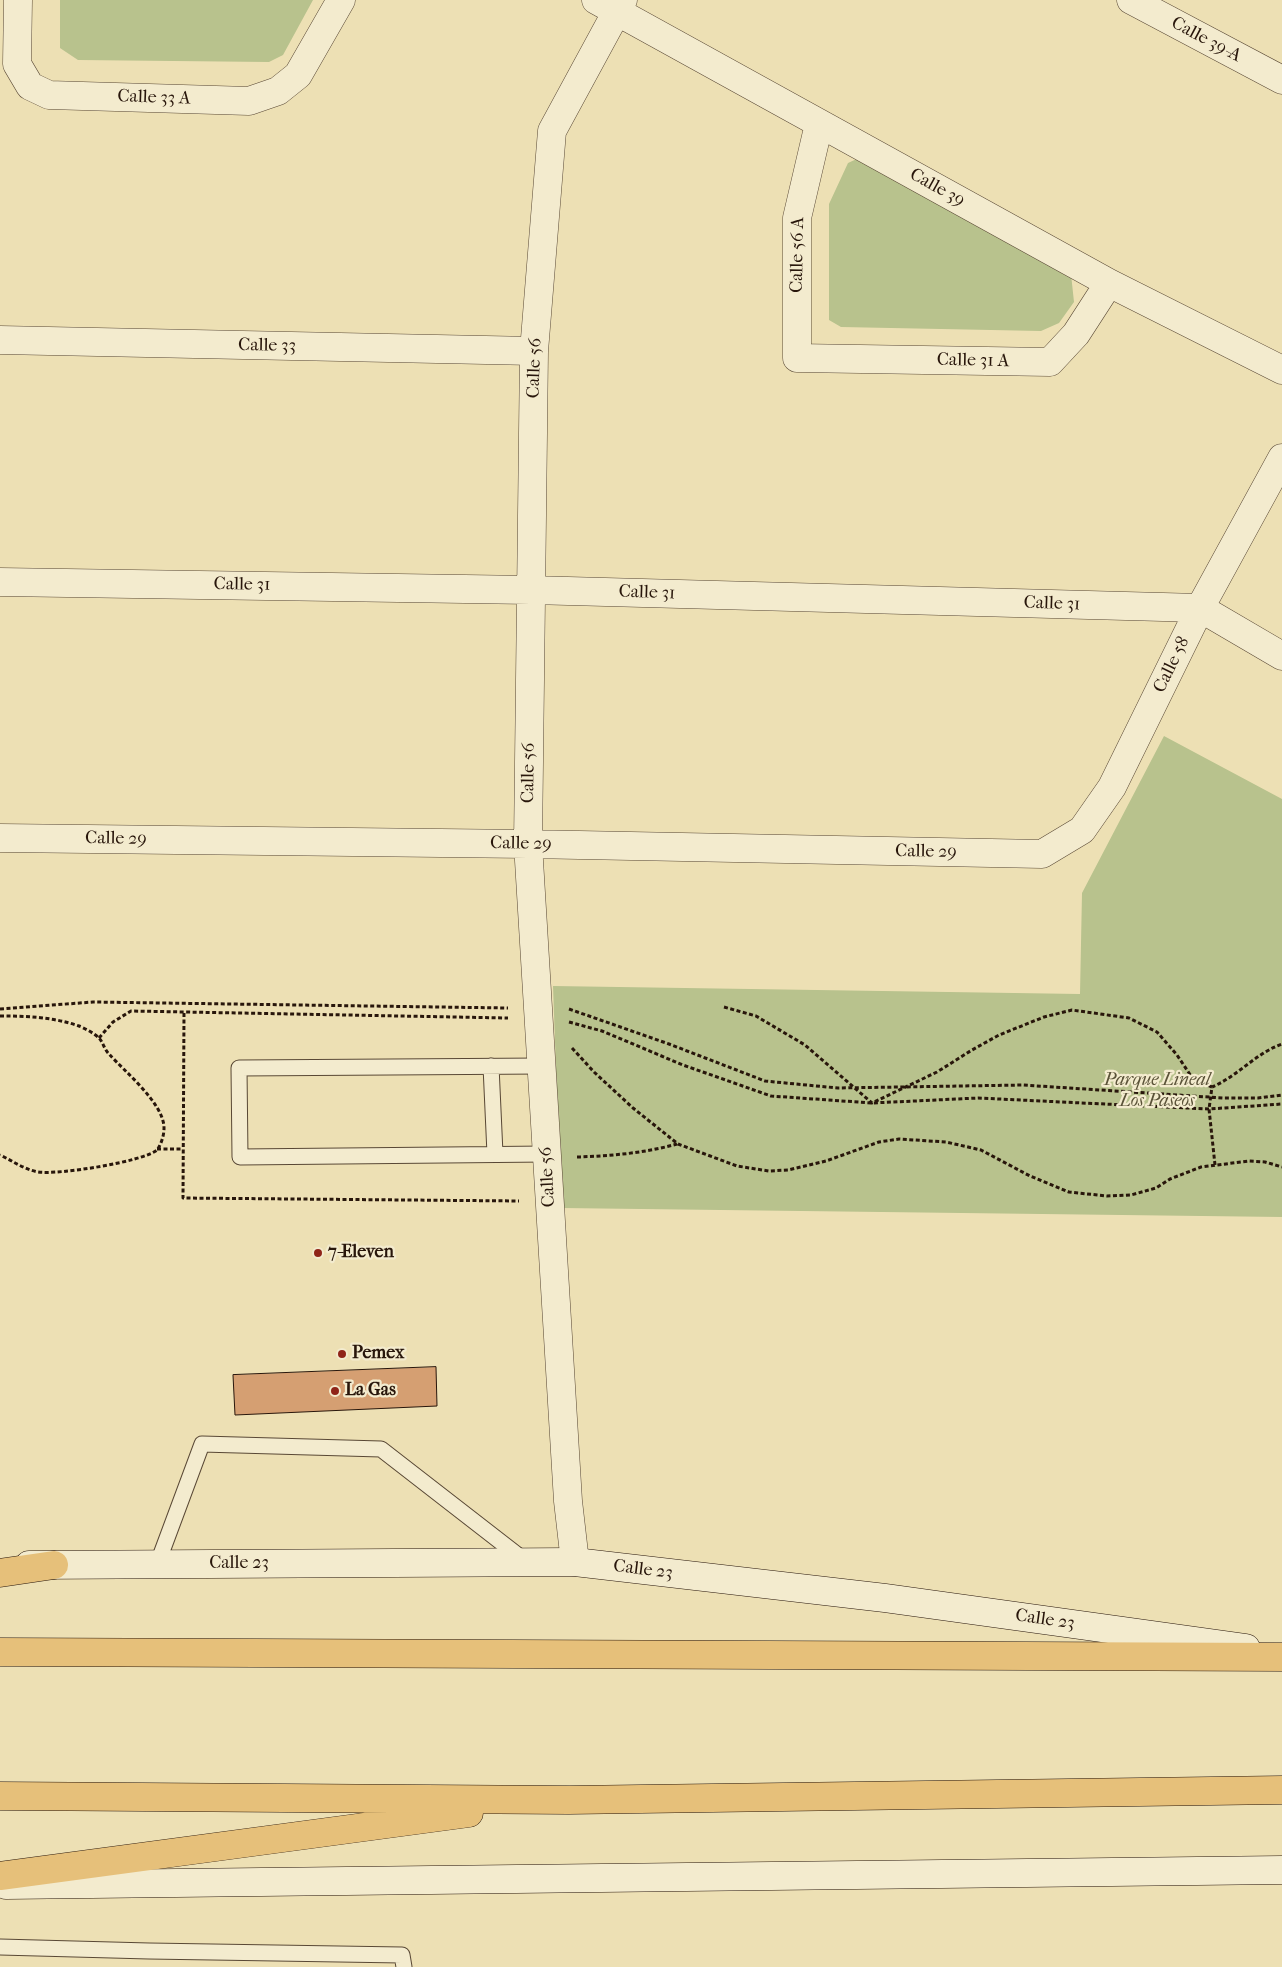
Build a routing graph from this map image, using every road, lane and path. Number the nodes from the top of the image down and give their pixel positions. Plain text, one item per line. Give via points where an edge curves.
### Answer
1 (18, 0) edge
2 (341, 0) edge
3 (1131, 0) edge
4 (612, 4) edge
5 (1282, 80) edge
6 (819, 124) junction
7 (1109, 283) junction
8 (0, 340) edge
9 (534, 351) junction
10 (797, 358) joint
11 (1282, 370) edge
12 (1282, 458) edge
13 (0, 582) edge
14 (532, 590) junction
15 (1200, 608) junction
16 (1282, 656) edge
17 (0, 838) edge
18 (528, 844) junction
19 (1042, 854) joint
20 (724, 1006) dead end
21 (0, 1008) edge
22 (527, 1012) junction
23 (0, 1016) edge
24 (565, 1022) dead end
25 (99, 1038) junction
26 (568, 1043) dead end
27 (1282, 1044) edge
28 (491, 1066) junction
29 (542, 1066) junction
30 (907, 1087) junction
31 (1212, 1087) junction
32 (855, 1088) junction
33 (1282, 1095) edge
34 (1211, 1097) junction
35 (872, 1103) junction
36 (1282, 1104) edge
37 (1209, 1109) junction
38 (678, 1144) junction
39 (157, 1149) junction
40 (183, 1149) dead end
41 (495, 1154) junction
42 (0, 1155) edge
43 (560, 1155) junction
44 (1215, 1165) junction
45 (1282, 1167) edge
46 (527, 1562) junction
47 (575, 1562) junction
48 (0, 1565) edge
49 (54, 1565) junction
50 (157, 1565) junction
51 (0, 1573) edge
52 (0, 1652) edge
53 (1282, 1653) edge
54 (1282, 1657) edge
55 (1282, 1790) edge
56 (0, 1796) edge
57 (569, 1800) junction
58 (1282, 1870) edge
59 (0, 1876) edge
60 (0, 1885) edge
61 (0, 1947) edge
62 (404, 1967) edge

1 - 2 street, Calle 33 A via 17,64 30,86 49,95 249,101 278,91 298,75
3 - 5 street, Calle 39-A
4 - 6 street, Calle 39
4 - 9 street, Calle 56 via 552,131
6 - 7 street, Calle 39
6 - 10 street, Calle 56 A via 797,218
7 - 10 street, Calle 31 A via 1076,334 1050,362
7 - 11 street, Calle 39
8 - 9 street, Calle 33
9 - 14 street, Calle 56
12 - 15 street, Calle 58
13 - 14 street, Calle 31
14 - 15 street, Calle 31
14 - 18 street, Calle 56
15 - 16 street, Calle 31
15 - 19 street, Calle 58 via 1112,787 1082,830
17 - 18 street, Calle 29
18 - 19 street, Calle 29
18 - 22 street, Calle 56
20 - 32 path via 756,1016 806,1045
21 - 22 path via 93,1002
22 - 25 path via 131,1011 113,1022
22 - 29 street, Calle 56
22 - 32 path via 563,1007 765,1081
23 - 25 path via 34,1016 80,1026
24 - 35 path via 602,1031 770,1096
25 - 39 path via 105,1050 141,1086 160,1114 164,1127
26 - 38 path via 633,1108
27 - 31 path via 1270,1048 1228,1080
28 - 29 lane
28 - 41 lane
28 - 41 lane via 239,1068 240,1157
29 - 43 street, Calle 56
30 - 31 path via 999,1036 1072,1010 1129,1018 1157,1032 1193,1079
30 - 32 path
30 - 34 path via 1023,1085
30 - 35 path
31 - 34 path
32 - 35 path
33 - 34 path
34 - 37 path
35 - 37 path via 978,1098
36 - 37 path
37 - 44 path
38 - 43 path via 620,1154
38 - 44 path via 738,1166 788,1170 826,1161 879,1142 899,1139 946,1142 981,1150 1069,1192 1108,1196 1131,1195 1156,1188 1187,1172
39 - 40 path
39 - 42 path via 84,1170 60,1172 39,1172 21,1167
41 - 43 lane
43 - 47 street, Calle 56 via 568,1501
44 - 45 path via 1264,1162
46 - 47 street, Calle 23
46 - 50 street, Calle 23
46 - 50 lane via 381,1449 202,1444
47 - 53 street, Calle 23 via 885,1598
48 - 49 street, Calle 23
49 - 50 street, Calle 23
49 - 51 highway
52 - 54 highway
55 - 57 highway
56 - 57 highway
57 - 59 highway
58 - 60 street
61 - 62 lane via 402,1954

